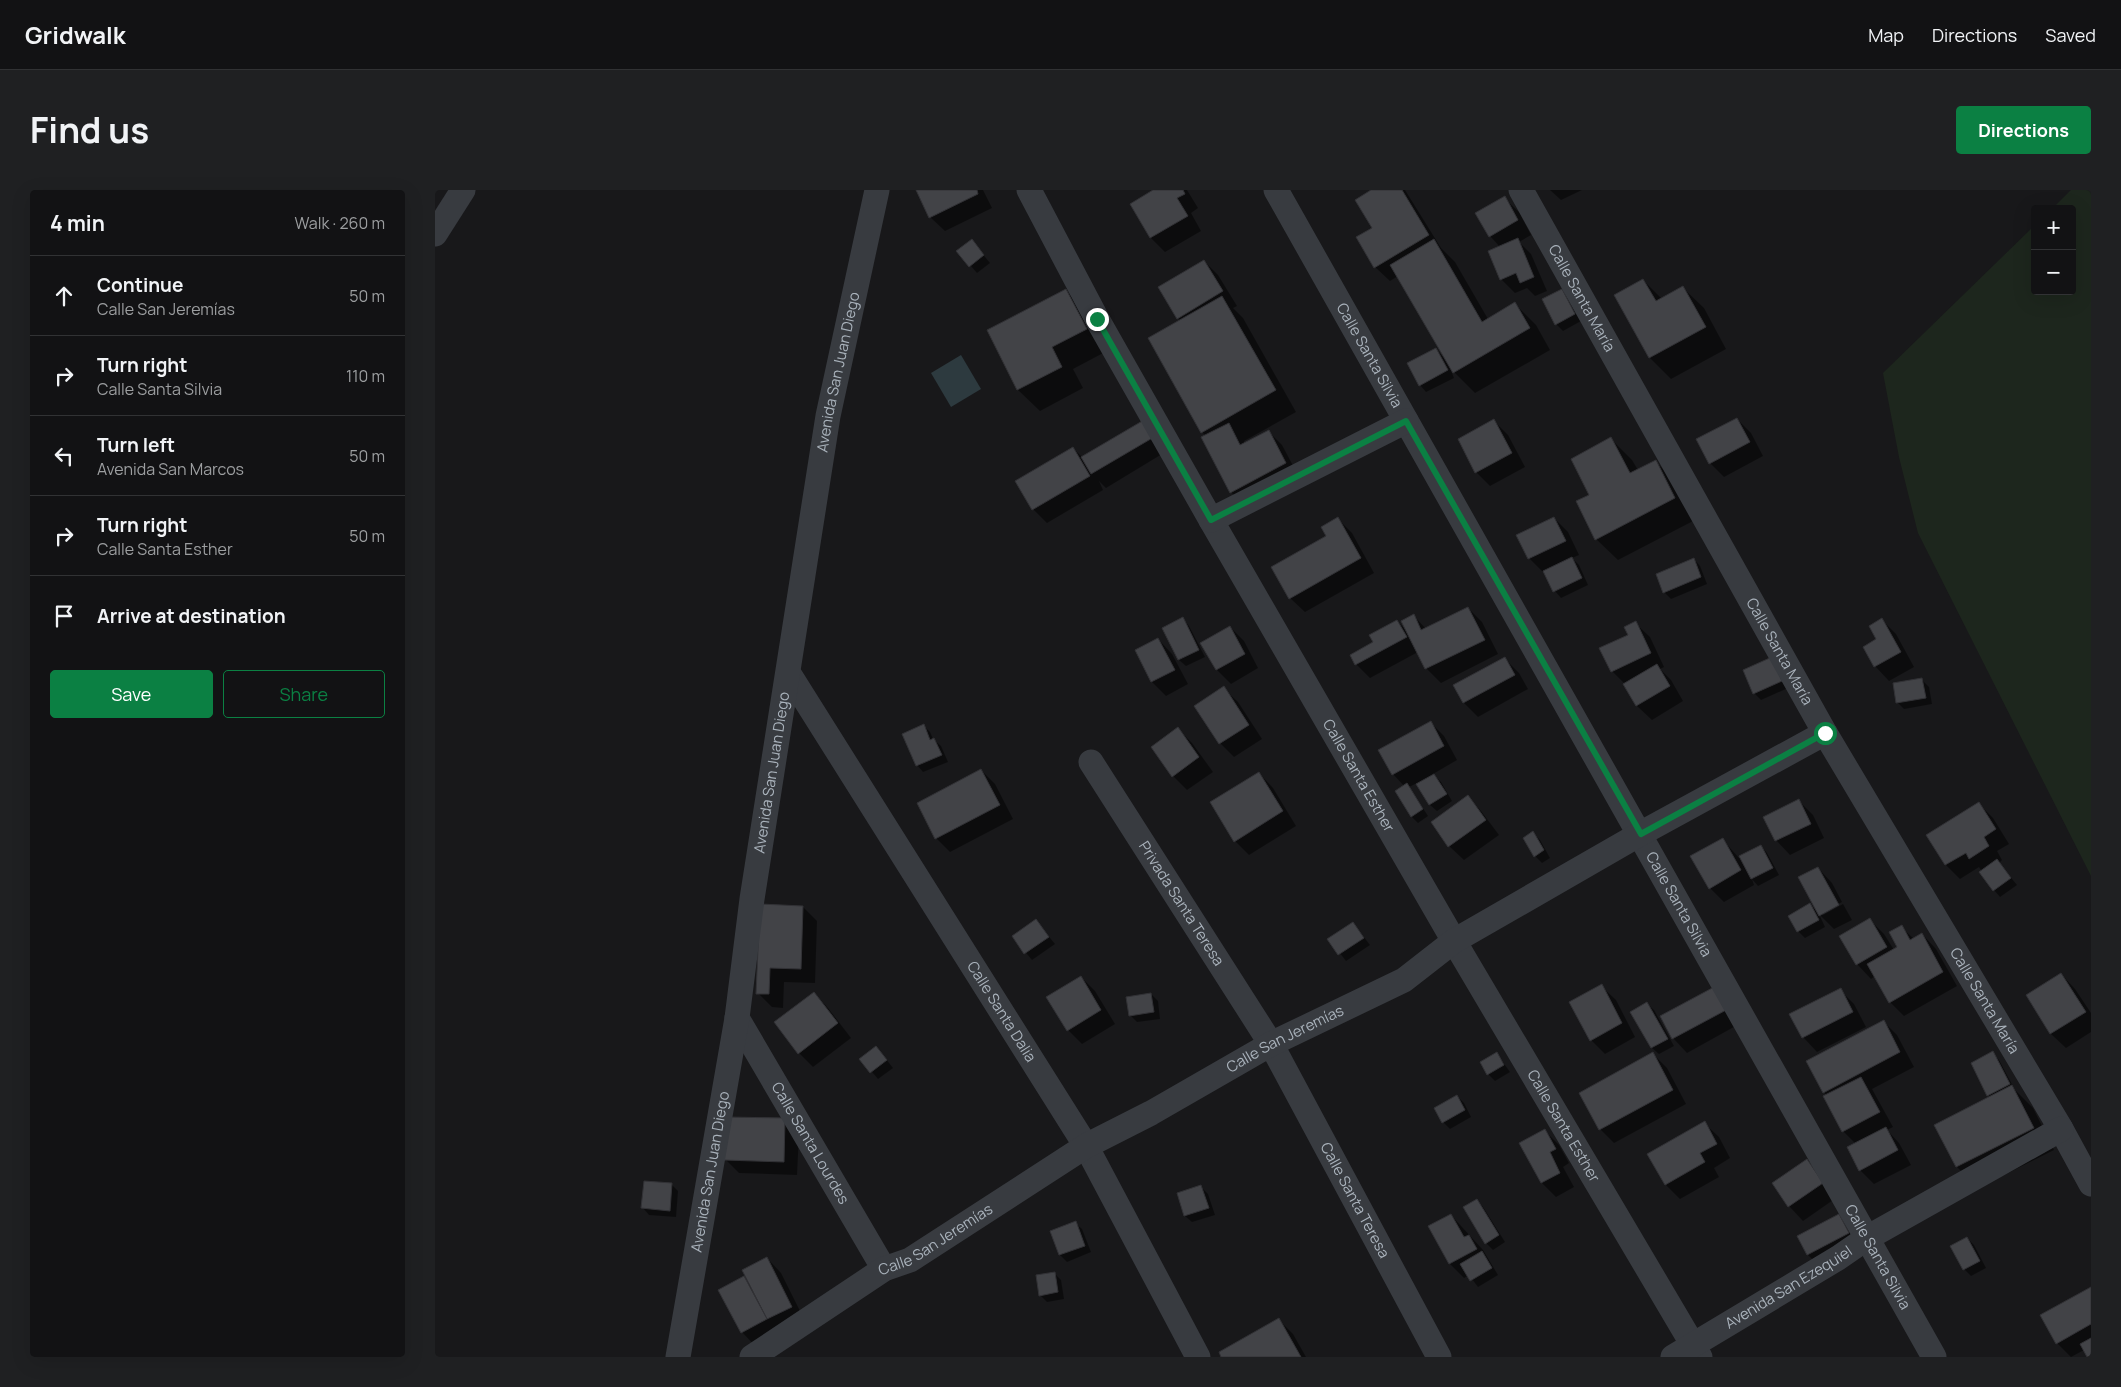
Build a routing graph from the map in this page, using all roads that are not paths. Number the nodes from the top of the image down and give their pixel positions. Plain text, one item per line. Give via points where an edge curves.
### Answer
1 (463, 190) edge
2 (877, 190) edge
3 (1029, 190) edge
4 (1276, 190) edge
5 (1521, 190) edge
6 (435, 234) edge
7 (1406, 421) junction
8 (1211, 520) junction
9 (789, 674) junction
10 (1825, 733) junction
11 (1091, 762) dead end
12 (1641, 834) junction
13 (1454, 941) junction
14 (737, 1018) junction
15 (1271, 1044) junction
16 (2061, 1129) junction
17 (1086, 1146) junction
18 (2091, 1184) edge
19 (1867, 1238) junction
20 (884, 1269) junction
21 (1689, 1353) edge
22 (678, 1357) edge
23 (752, 1357) edge
24 (1198, 1357) edge
25 (1439, 1357) edge
26 (1934, 1357) edge

1 - 6 street
2 - 9 street, Avenida San Juan Diego via 828,416
3 - 8 street, Calle Santa Esther via 1097,319
4 - 7 street, Calle Santa Silvia
5 - 10 street, Calle Santa María
7 - 8 street
7 - 12 street, Calle Santa Silvia
8 - 13 street, Calle Santa Esther
9 - 14 street, Avenida San Juan Diego via 752,899
9 - 17 street, Calle Santa Dalia
10 - 12 street, Calle San Jeremías
10 - 16 street, Calle Santa María
11 - 15 street, Privada Santa Teresa
12 - 13 street, Calle San Jeremías
12 - 19 street, Calle Santa Silvia
13 - 15 street, Calle San Jeremías via 1404,980
13 - 21 street, Calle Santa Esther
14 - 20 street, Calle Santa Lourdes
14 - 22 street, Avenida San Juan Diego
15 - 17 street, Calle San Jeremías via 1151,1114
15 - 25 street, Calle Santa Teresa
16 - 18 street, Calle Santa María
16 - 19 street, Avenida San Ezequiel
17 - 20 street, Calle San Jeremías via 910,1260
17 - 24 street, Calle Santa Dalia
19 - 21 street, Avenida San Ezequiel
19 - 26 street, Calle Santa Silvia
20 - 23 street, Calle San Jeremías

